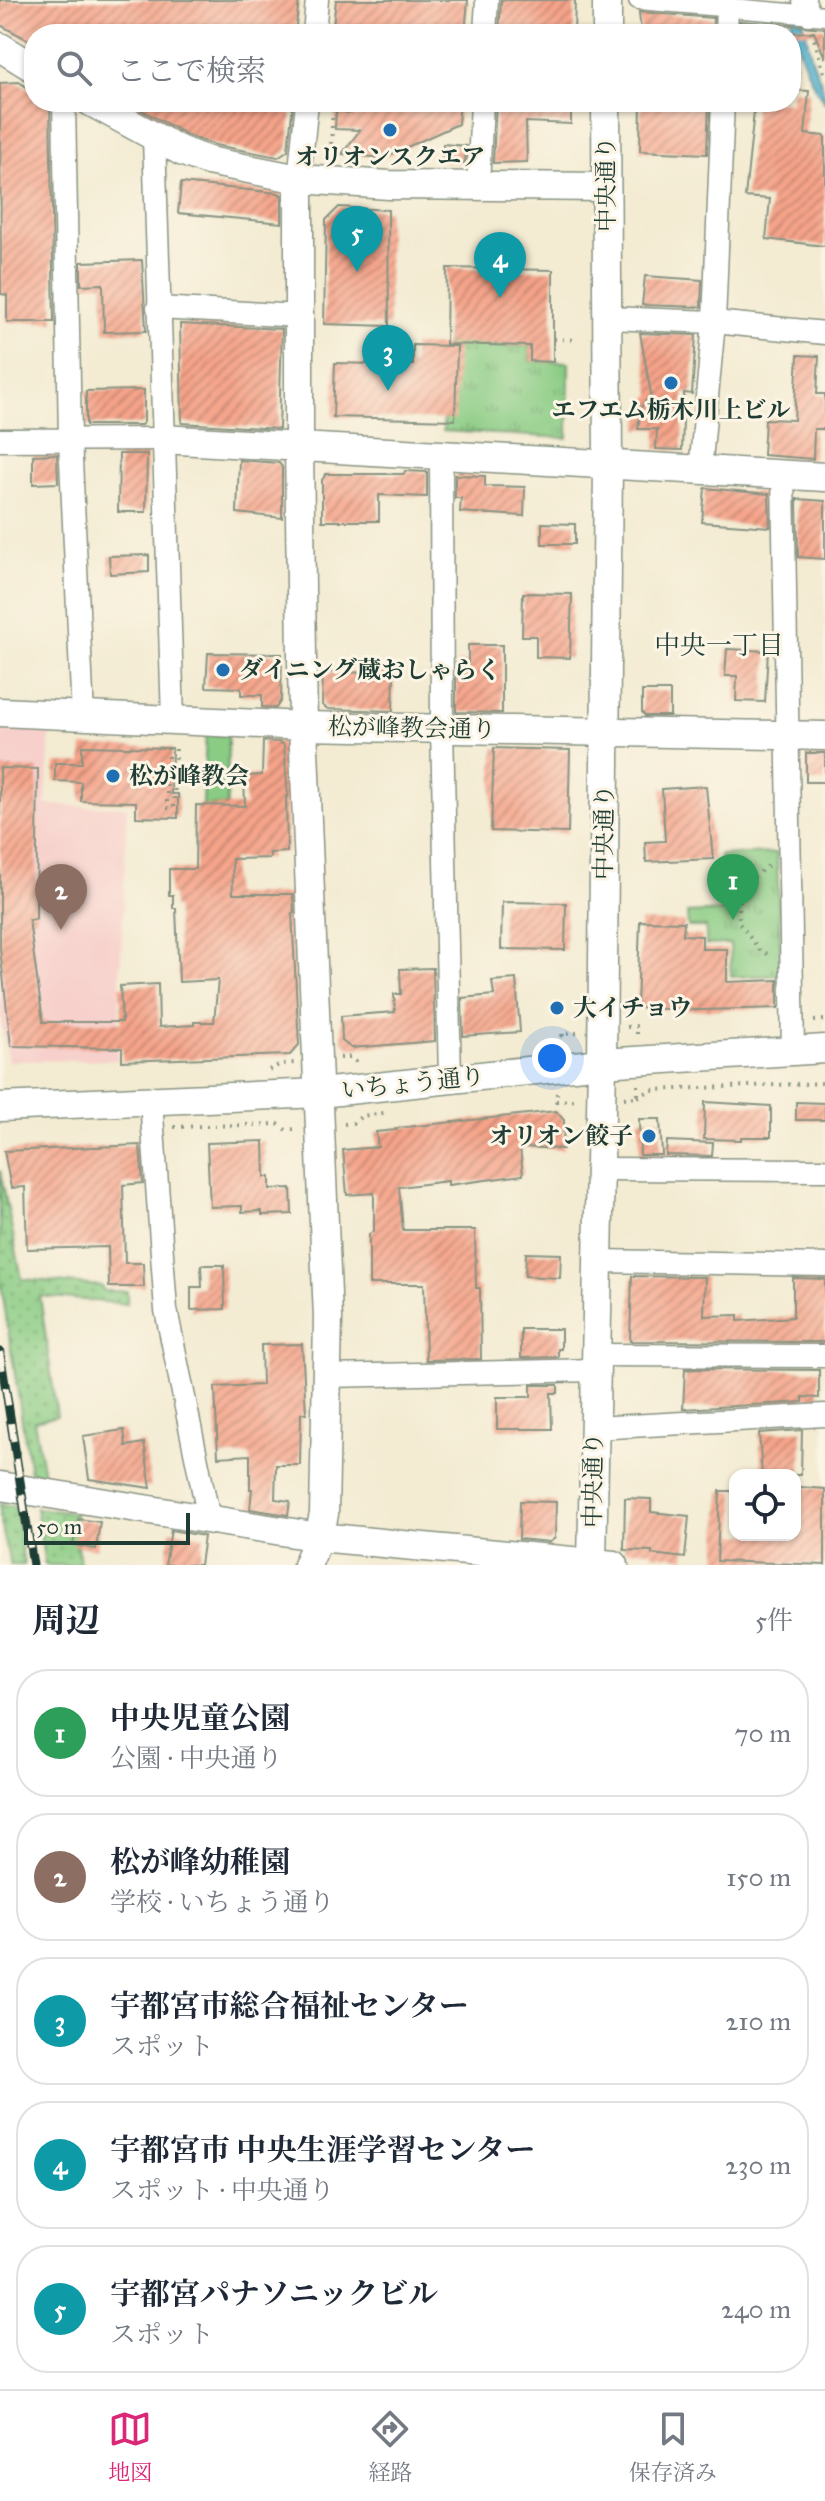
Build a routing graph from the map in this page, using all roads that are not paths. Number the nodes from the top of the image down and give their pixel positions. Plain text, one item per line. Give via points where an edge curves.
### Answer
1 (317, 0) edge
2 (487, 0) edge
3 (607, 0) edge
4 (638, 0) edge
5 (727, 7) junction
6 (813, 10) edge
7 (315, 24) edge
8 (486, 24) edge
9 (607, 24) edge
10 (726, 24) edge
11 (0, 47) edge
12 (24, 62) edge
13 (64, 112) edge
14 (108, 112) edge
15 (306, 112) edge
16 (482, 112) edge
17 (606, 112) edge
18 (723, 112) edge
19 (154, 138) junction
20 (299, 179) junction
21 (478, 186) junction
22 (606, 187) junction
23 (158, 308) junction
24 (299, 316) junction
25 (607, 318) junction
26 (714, 322) junction
27 (825, 333) edge
28 (70, 439) junction
29 (162, 439) junction
30 (0, 440) edge
31 (299, 447) junction
32 (441, 457) junction
33 (608, 466) junction
34 (700, 471) junction
35 (783, 475) junction
36 (825, 477) edge
37 (0, 712) edge
38 (83, 716) junction
39 (173, 719) junction
40 (303, 726) junction
41 (442, 728) junction
42 (605, 734) junction
43 (787, 736) junction
44 (825, 736) edge
45 (825, 1049) edge
46 (793, 1051) junction
47 (602, 1063) junction
48 (450, 1078) junction
49 (320, 1093) junction
50 (151, 1101) junction
51 (0, 1107) edge
52 (600, 1169) junction
53 (825, 1170) edge
54 (597, 1261) junction
55 (825, 1265) edge
56 (825, 1356) edge
57 (596, 1362) junction
58 (328, 1376) junction
59 (825, 1415) edge
60 (594, 1428) junction
61 (0, 1486) edge
62 (209, 1519) junction
63 (319, 1537) junction
64 (603, 1564) edge
65 (307, 1565) edge

1 - 7 street
2 - 8 street
3 - 9 street
4 - 5 street
5 - 6 street
5 - 10 street
11 - 12 street
13 - 28 street
14 - 19 street
15 - 20 street
16 - 21 street
17 - 22 street, 中央通り
18 - 26 street
19 - 20 street via 208,161
19 - 23 street
20 - 21 street
20 - 24 street
21 - 22 street
22 - 25 street, 中央通り
23 - 24 street
23 - 29 street
24 - 31 street
25 - 26 street
25 - 33 street, 中央通り
26 - 27 street
26 - 34 street
28 - 29 street
28 - 30 street
28 - 38 street
29 - 31 street
29 - 39 street
31 - 32 street
31 - 40 street
32 - 33 street
32 - 41 street
33 - 34 street
33 - 42 street, 中央通り
34 - 35 street
35 - 36 street
35 - 43 street
37 - 38 street, 松が峰教会通り
38 - 39 street, 松が峰教会通り
39 - 40 street, 松が峰教会通り
40 - 41 street, 松が峰教会通り
40 - 49 street
41 - 42 street, 松が峰教会通り
41 - 48 street
42 - 43 street, 松が峰教会通り
42 - 47 street, 中央通り
43 - 44 street, 松が峰教会通り
43 - 46 street
45 - 46 street, いちょう通り
46 - 47 street, いちょう通り
47 - 48 street, いちょう通り
47 - 52 street, 中央通り
48 - 49 street, いちょう通り
49 - 50 street, いちょう通り
49 - 58 street
50 - 51 street, いちょう通り
50 - 62 street via 166,1310
52 - 53 street
52 - 54 street, 中央通り
54 - 55 street
54 - 57 street, 中央通り
56 - 57 street
57 - 58 street
57 - 60 street, 中央通り
58 - 63 street
59 - 60 street
60 - 64 street, 中央通り
61 - 62 street
62 - 63 street
63 - 64 street
63 - 65 street

